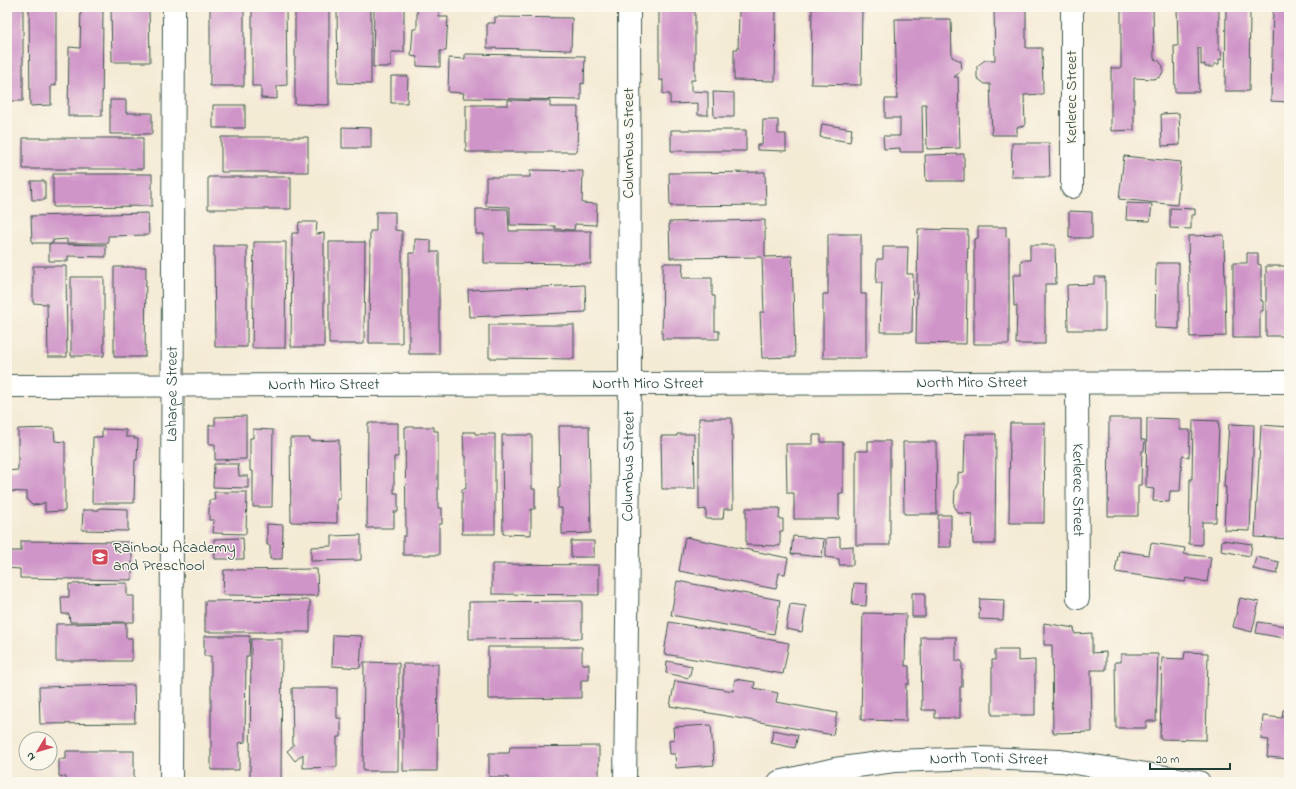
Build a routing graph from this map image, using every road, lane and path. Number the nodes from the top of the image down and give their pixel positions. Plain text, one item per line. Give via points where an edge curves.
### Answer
1 (174, 7) edge
2 (629, 7) edge
3 (1072, 7) edge
4 (1072, 187) dead end
5 (1289, 382) edge
6 (1077, 383) junction
7 (630, 384) junction
8 (7, 386) edge
9 (173, 386) junction
10 (1078, 598) dead end
11 (172, 782) edge
12 (625, 782) edge
13 (779, 782) edge
14 (1199, 782) edge

1 - 9 street, Laharpe Street
2 - 7 street, Columbus Street
3 - 4 street, Kerlerec Street
5 - 6 street, North Miro Street
6 - 7 street, North Miro Street
6 - 10 street, Kerlerec Street
7 - 9 street, North Miro Street
7 - 12 street, Columbus Street
8 - 9 street, North Miro Street
9 - 11 street, Laharpe Street
13 - 14 street, North Tonti Street via 835,769 894,761 979,758 1061,761

